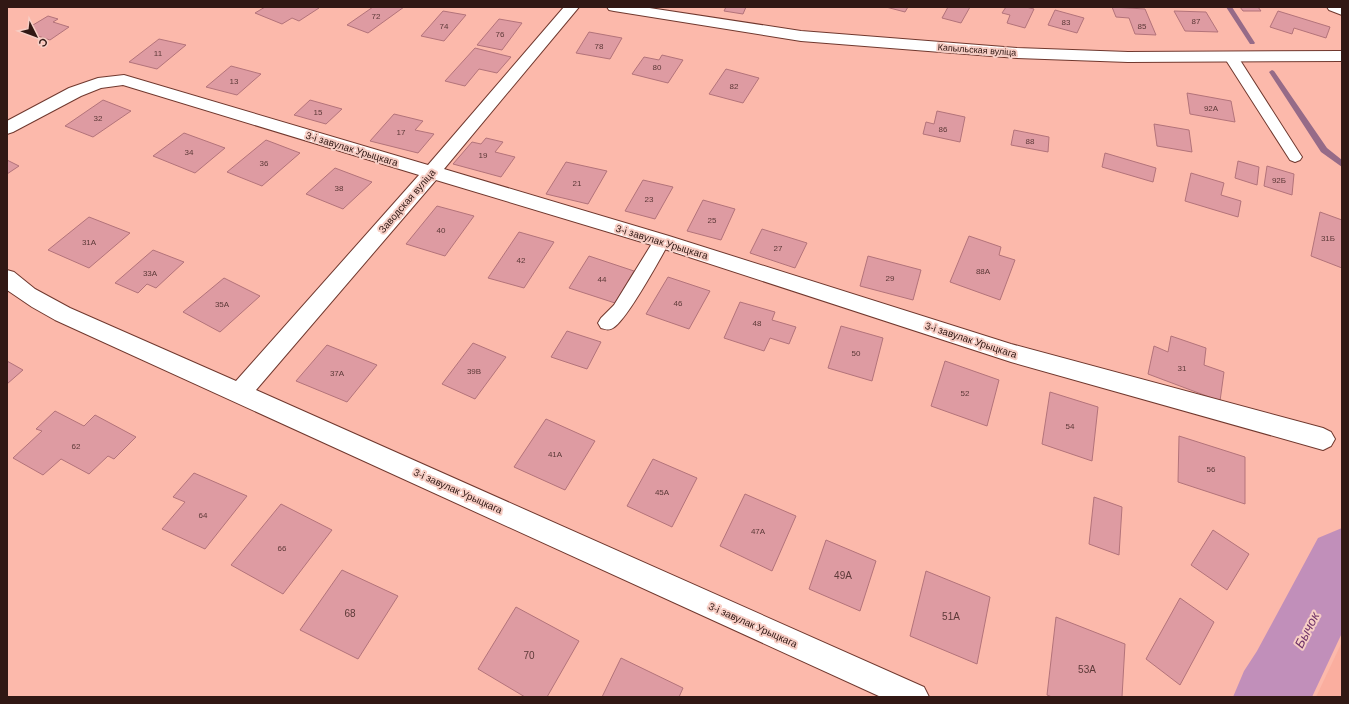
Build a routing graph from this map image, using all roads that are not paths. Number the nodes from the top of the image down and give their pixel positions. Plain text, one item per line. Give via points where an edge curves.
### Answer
1 (572, 7) edge
2 (614, 7) edge
3 (1334, 7) edge
4 (1342, 10) edge
5 (1342, 56) edge
6 (1231, 57) junction
7 (7, 128) edge
8 (1295, 157) dead end
9 (431, 173) junction
10 (662, 241) junction
11 (7, 278) edge
12 (607, 323) dead end
13 (240, 393) junction
14 (1323, 439) dead end
15 (914, 697) edge

1 - 9 street, Заводская вуліца
2 - 6 street, Капыльская вуліца via 801,36 847,40 1025,53
3 - 4 street
5 - 6 street, Капыльская вуліца
6 - 8 lane
7 - 9 street, 3-і завулак Урыцкага via 75,92 98,83 124,80
9 - 10 street, 3-і завулак Урыцкага
9 - 13 street, Заводская вуліца
10 - 12 lane via 620,310
10 - 14 street, 3-і завулак Урыцкага via 1012,353
11 - 13 street, 3-і завулак Урыцкага via 60,314
13 - 15 street, 3-і завулак Урыцкага

